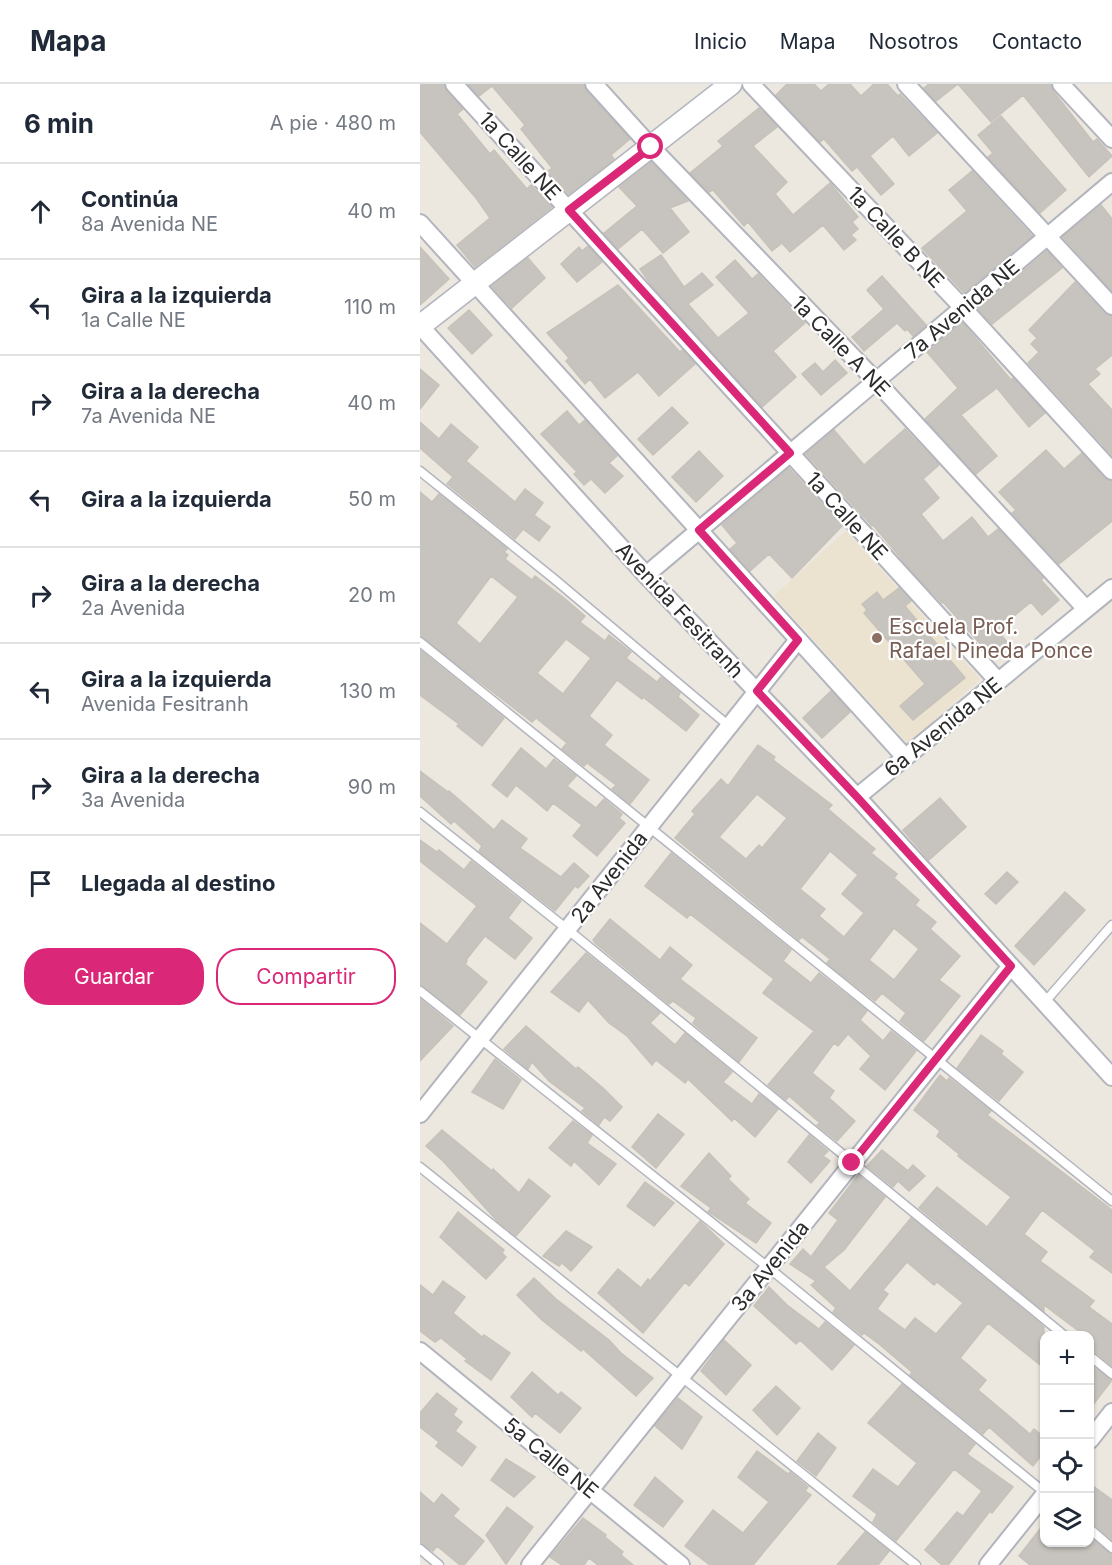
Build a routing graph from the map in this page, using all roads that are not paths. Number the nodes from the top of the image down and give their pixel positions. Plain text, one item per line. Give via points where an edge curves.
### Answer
1 (454, 84) edge
2 (594, 84) edge
3 (731, 84) edge
4 (752, 84) edge
5 (906, 84) edge
6 (1061, 84) edge
7 (1112, 139) edge
8 (651, 147) junction
9 (1112, 182) edge
10 (569, 210) junction
11 (420, 223) edge
12 (1047, 237) junction
13 (476, 284) junction
14 (1112, 306) edge
15 (963, 308) junction
16 (420, 327) edge
17 (876, 381) junction
18 (790, 453) junction
19 (420, 471) edge
20 (1112, 471) edge
21 (699, 530) junction
22 (646, 575) junction
23 (1112, 588) edge
24 (1086, 609) junction
25 (798, 640) junction
26 (420, 642) edge
27 (998, 681) junction
28 (757, 691) junction
29 (729, 726) junction
30 (905, 757) junction
31 (857, 797) junction
32 (420, 812) edge
33 (648, 827) junction
34 (1112, 926) edge
35 (567, 929) junction
36 (1011, 966) junction
37 (420, 991) edge
38 (1044, 1003) junction
39 (479, 1040) junction
40 (937, 1059) junction
41 (1112, 1077) edge
42 (420, 1114) edge
43 (852, 1163) junction
44 (420, 1167) edge
45 (1112, 1200) edge
46 (769, 1268) junction
47 (1060, 1331) edge
48 (420, 1351) edge
49 (1094, 1360) edge
50 (1112, 1374) edge
51 (681, 1376) junction
52 (1112, 1412) edge
53 (1090, 1439) edge
54 (590, 1490) junction
55 (1043, 1493) edge
56 (1040, 1499) edge
57 (1094, 1533) edge
58 (1112, 1548) edge
59 (420, 1550) edge
60 (439, 1565) edge
61 (530, 1565) edge
62 (681, 1565) edge
63 (916, 1565) edge
64 (988, 1565) edge

1 - 10 street, 1a Calle NE
2 - 8 street, 1a Calle A NE
3 - 8 street
4 - 15 street, 1a Calle B NE
5 - 12 street
6 - 7 street
8 - 10 street
8 - 17 street, 1a Calle A NE
9 - 12 street, 7a Avenida NE
10 - 13 street
10 - 18 street, 1a Calle NE
11 - 13 street
12 - 14 street
12 - 15 street, 7a Avenida NE
13 - 16 street
13 - 21 street
15 - 17 street, 7a Avenida NE
15 - 20 street, 1a Calle B NE
16 - 22 street, Avenida Fesitranh
17 - 18 street, 7a Avenida NE
17 - 24 street, 1a Calle A NE
18 - 21 street, 7a Avenida NE
18 - 27 street, 1a Calle NE
19 - 29 lane
21 - 22 street, 7a Avenida NE
21 - 25 street
22 - 28 street, Avenida Fesitranh
23 - 24 street, 6a Avenida NE
24 - 27 street, 6a Avenida NE
25 - 28 street, 2a Avenida
25 - 30 street
26 - 33 lane
27 - 30 street, 6a Avenida NE
28 - 29 street, 2a Avenida
28 - 31 street, Avenida Fesitranh
29 - 33 street, 2a Avenida
30 - 31 street, 6a Avenida NE
31 - 36 street, Avenida Fesitranh
32 - 35 lane
33 - 35 street, 2a Avenida
33 - 40 lane
34 - 38 lane
35 - 39 street, 2a Avenida
35 - 43 lane
36 - 38 street, Avenida Fesitranh
36 - 40 street, 3a Avenida
37 - 39 lane
38 - 41 street, Avenida Fesitranh
39 - 42 street, 2a Avenida
39 - 46 lane
40 - 43 street, 3a Avenida
40 - 45 lane
43 - 46 street, 3a Avenida
43 - 47 lane
44 - 51 lane
46 - 51 street, 3a Avenida
46 - 55 lane
48 - 54 street, 5a Calle NE
49 - 50 lane
51 - 54 street, 3a Avenida
51 - 63 lane
52 - 53 street
54 - 61 street, 3a Avenida
54 - 62 street, 5a Calle NE
56 - 64 street
57 - 58 lane
59 - 60 lane

